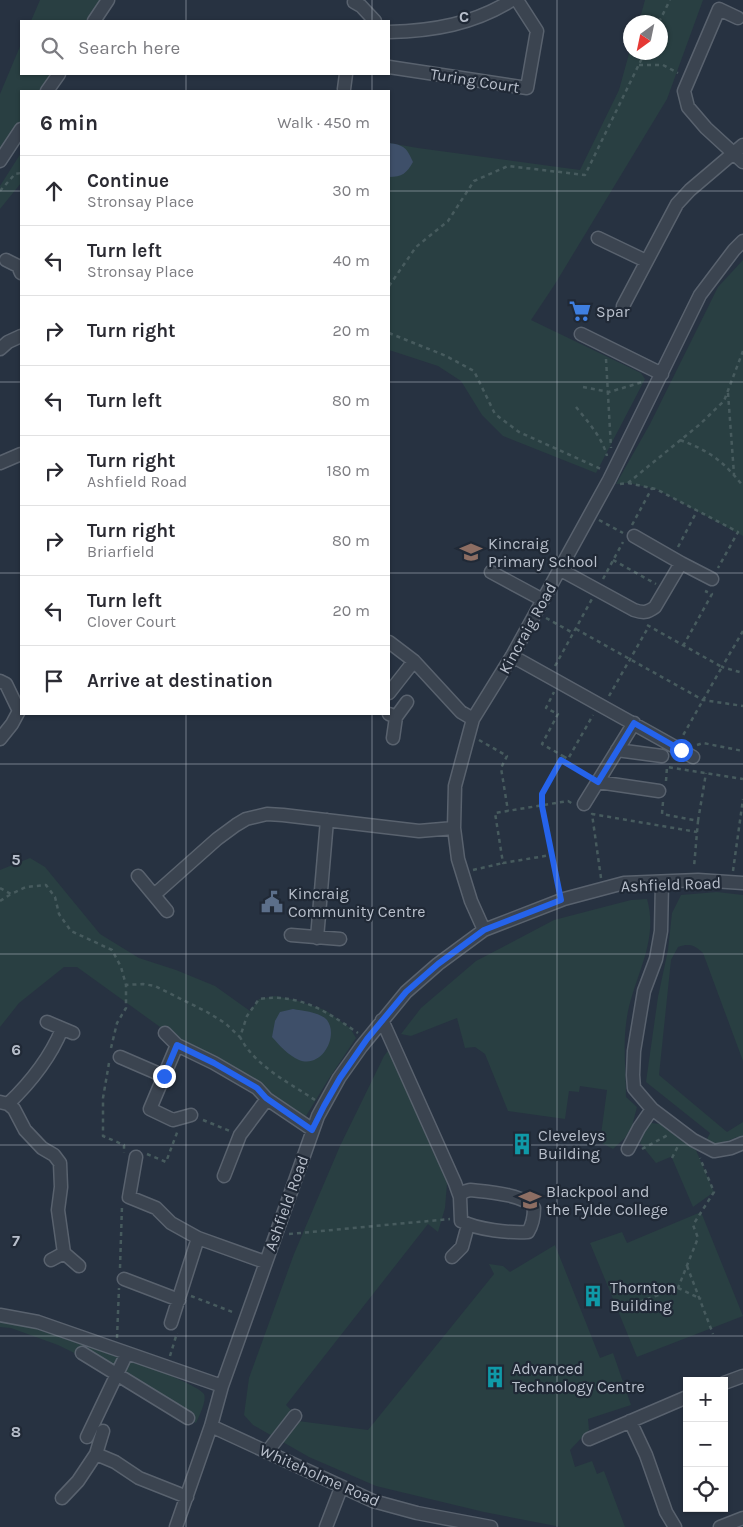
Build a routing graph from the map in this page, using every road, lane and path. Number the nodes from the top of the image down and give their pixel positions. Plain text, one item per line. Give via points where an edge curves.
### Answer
1 (108, 0) edge
2 (355, 0) edge
3 (512, 0) edge
4 (517, 0) edge
5 (670, 0) edge
6 (662, 15) edge
7 (738, 18) dead end
8 (95, 20) edge
9 (374, 20) edge
10 (390, 32) edge
11 (641, 60) edge
12 (639, 65) junction
13 (390, 66) edge
14 (58, 75) edge
15 (346, 75) edge
16 (689, 78) junction
17 (48, 90) edge
18 (344, 90) dead end
19 (20, 131) edge
20 (740, 153) edge
21 (0, 161) edge
22 (20, 173) edge
23 (0, 191) edge
24 (598, 238) dead end
25 (743, 241) edge
26 (6, 260) dead end
27 (646, 261) junction
28 (20, 268) edge
29 (390, 285) edge
30 (622, 306) dead end
31 (390, 333) edge
32 (582, 334) dead end
33 (20, 336) edge
34 (604, 346) junction
35 (0, 349) edge
36 (743, 351) edge
37 (660, 376) junction
38 (583, 387) dead end
39 (609, 392) junction
40 (728, 392) junction
41 (576, 407) dead end
42 (680, 440) junction
43 (20, 454) edge
44 (0, 464) edge
45 (612, 474) junction
46 (734, 474) junction
47 (628, 483) junction
48 (743, 486) edge
49 (604, 488) junction
50 (652, 488) junction
51 (697, 511) junction
52 (590, 515) junction
53 (738, 532) junction
54 (630, 536) junction
55 (743, 537) edge
56 (673, 558) junction
57 (613, 560) junction
58 (559, 569) junction
59 (491, 572) dead end
60 (712, 579) junction
61 (598, 590) junction
62 (666, 590) junction
63 (543, 600) junction
64 (536, 612) junction
65 (645, 612) junction
66 (649, 626) junction
67 (576, 629) junction
68 (743, 631) edge
69 (574, 633) junction
70 (390, 643) edge
71 (683, 646) junction
72 (512, 656) junction
73 (630, 659) junction
74 (414, 661) junction
75 (722, 668) junction
76 (743, 673) edge
77 (393, 679) edge
78 (554, 679) junction
79 (0, 681) edge
80 (704, 700) junction
81 (407, 702) dead end
82 (19, 705) edge
83 (601, 705) junction
84 (743, 706) edge
85 (392, 715) edge
86 (473, 719) junction
87 (634, 723) junction
88 (469, 735) junction
89 (393, 738) dead end
90 (0, 739) edge
91 (679, 749) junction
92 (617, 750) junction
93 (743, 751) edge
94 (563, 756) junction
95 (662, 756) dead end
96 (693, 757) dead end
97 (561, 760) junction
98 (706, 773) junction
99 (743, 780) edge
100 (598, 782) junction
101 (663, 791) junction
102 (743, 799) edge
103 (542, 806) junction
104 (584, 808) junction
105 (508, 811) junction
106 (327, 820) junction
107 (698, 820) junction
108 (454, 828) junction
109 (697, 832) junction
110 (551, 856) junction
111 (503, 863) junction
112 (462, 872) junction
113 (138, 876) dead end
114 (692, 880) junction
115 (662, 882) junction
116 (737, 882) edge
117 (0, 888) edge
118 (602, 889) junction
119 (11, 894) junction
120 (154, 895) junction
121 (561, 900) junction
122 (0, 901) edge
123 (167, 911) dead end
124 (484, 930) junction
125 (291, 935) dead end
126 (316, 938) junction
127 (340, 939) dead end
128 (126, 985) junction
129 (382, 1020) junction
130 (47, 1022) dead end
131 (165, 1033) dead end
132 (240, 1037) junction
133 (367, 1039) junction
134 (177, 1045) junction
135 (120, 1057) dead end
136 (164, 1076) junction
137 (266, 1098) junction
138 (4, 1103) edge
139 (324, 1106) junction
140 (652, 1109) junction
141 (187, 1116) junction
142 (678, 1129) junction
143 (312, 1130) junction
144 (240, 1136) junction
145 (692, 1140) junction
146 (743, 1143) edge
147 (633, 1150) joint
148 (134, 1155) junction
149 (224, 1176) dead end
150 (460, 1197) junction
151 (122, 1204) dead end
152 (464, 1221) junction
153 (275, 1235) junction
154 (198, 1238) junction
155 (64, 1252) junction
156 (452, 1258) dead end
157 (51, 1260) dead end
158 (265, 1262) junction
159 (79, 1266) dead end
160 (687, 1266) junction
161 (121, 1279) junction
162 (678, 1288) junction
163 (180, 1296) junction
164 (701, 1299) junction
165 (617, 1310) dead end
166 (0, 1315) edge
167 (246, 1317) junction
168 (171, 1323) joint
169 (713, 1334) dead end
170 (122, 1351) junction
171 (82, 1353) dead end
172 (166, 1367) junction
173 (117, 1374) junction
174 (743, 1376) edge
175 (728, 1382) edge
176 (222, 1386) junction
177 (683, 1398) edge
178 (295, 1416) dead end
179 (188, 1418) dead end
180 (630, 1422) junction
181 (211, 1426) junction
182 (103, 1430) dead end
183 (87, 1437) dead end
184 (589, 1440) dead end
185 (267, 1452) junction
186 (96, 1454) junction
187 (341, 1488) junction
188 (187, 1497) junction
189 (62, 1498) dead end
190 (743, 1518) edge
191 (176, 1527) edge
192 (326, 1527) edge
193 (491, 1527) edge
194 (675, 1527) edge
195 (720, 1527) edge

1 - 8 street
2 - 9 street
3 - 10 street via 455,25
4 - 13 street, Turing Court via 537,31 528,88
5 - 6 path
7 - 16 street via 719,9
11 - 12 path
12 - 16 path via 663,65
12 - 29 path via 585,175 508,166 474,181 448,222 416,247
14 - 17 street
15 - 18 street
16 - 20 street via 684,91 688,107 706,128
19 - 21 street
20 - 27 street via 690,190 677,204
22 - 23 path via 15,174
24 - 27 street
25 - 37 street, Kincraig Road via 700,295
26 - 28 street
27 - 30 street
31 - 45 path via 474,371 495,414 519,432
32 - 34 street
33 - 35 street
34 - 37 street
34 - 39 path
36 - 40 path
37 - 39 path
37 - 45 street, Kincraig Road
38 - 39 path
39 - 45 path
40 - 42 path via 724,401
40 - 46 path
41 - 45 path via 606,450
42 - 46 path via 711,453
42 - 47 path
43 - 44 street
45 - 49 street, Kincraig Road
46 - 48 path
47 - 49 path via 616,484 611,492
47 - 50 path
49 - 52 street, Kincraig Road
50 - 51 path
50 - 54 path
51 - 53 path
51 - 56 path
52 - 54 path
52 - 58 street, Kincraig Road
53 - 55 path
53 - 60 path
54 - 56 street
54 - 57 path
56 - 60 street
56 - 62 street
57 - 61 path
57 - 62 path
58 - 61 street
58 - 63 street, Kincraig Road
59 - 63 street
60 - 71 path via 705,591 712,594
61 - 65 street via 634,610
61 - 67 path
62 - 65 street via 655,607
63 - 64 street, Kincraig Road
64 - 69 path
64 - 72 street, Kincraig Road
65 - 66 path
66 - 71 path
66 - 73 path
67 - 69 path
67 - 73 path
68 - 75 path
69 - 78 path
70 - 74 street
71 - 75 path
72 - 78 street
72 - 86 street, Kincraig Road
73 - 80 path
73 - 83 path
74 - 77 street
74 - 86 street via 461,712
75 - 76 path
75 - 80 path
78 - 83 street
78 - 94 path via 546,708 558,714 542,744
79 - 82 street via 6,684
80 - 84 path
80 - 91 path
81 - 85 street
82 - 90 street via 12,724
83 - 87 street
83 - 94 path via 568,758
85 - 89 street
86 - 88 street, Kincraig Road
87 - 91 street
87 - 92 street
88 - 105 path via 507,756 501,768
88 - 108 street, Kincraig Road via 455,786
91 - 93 path via 703,744
91 - 96 street
92 - 95 street
92 - 100 street
94 - 97 path
97 - 100 path
97 - 103 path via 542,794
98 - 99 path
98 - 101 path via 667,767
98 - 107 path
100 - 101 street
100 - 104 street
101 - 107 path via 662,814
102 - 116 path
103 - 104 path via 568,801
103 - 105 path
103 - 110 path
104 - 109 path
104 - 118 path
105 - 111 path via 495,813
106 - 108 street via 419,831
106 - 120 street via 267,814 236,824
106 - 126 street
107 - 109 path
108 - 112 street, Kincraig Road
109 - 114 path
110 - 111 path
110 - 121 path
111 - 112 path
112 - 124 street, Kincraig Road
113 - 120 street
114 - 115 street, Ashfield Road
114 - 116 street, Ashfield Road
115 - 118 street, Ashfield Road
115 - 140 street via 661,931 656,959 644,992 634,1051 634,1088
117 - 119 path
118 - 121 street, Ashfield Road
119 - 122 path
119 - 128 path via 26,887 46,885 70,931 112,950
120 - 123 street
121 - 124 street, Ashfield Road
124 - 129 street, Ashfield Road via 406,992
125 - 126 street
126 - 127 street
128 - 132 path via 155,986 207,1012
128 - 148 path via 126,1008 117,1023 103,1098 103,1136 124,1145
129 - 133 street, Ashfield Road
129 - 150 street
130 - 138 street via 68,1031 27,1086
131 - 134 street
132 - 133 path via 247,1016 259,999 275,996 325,1010
132 - 139 path via 246,1049 264,1065
133 - 139 street, Ashfield Road
134 - 136 street
134 - 137 street via 257,1088
135 - 136 street
136 - 141 street via 150,1110 173,1120
137 - 143 street
137 - 144 street
138 - 155 street via 14,1109 25,1130 60,1163 58,1210
139 - 143 street, Ashfield Road
140 - 142 street
140 - 147 street via 639,1128
141 - 144 path
141 - 148 path via 166,1162
142 - 145 street
142 - 147 path
143 - 153 street, Ashfield Road
144 - 149 street
145 - 146 street via 714,1152
145 - 160 path via 714,1192 693,1225 698,1238
148 - 154 street via 129,1198 156,1208 171,1223
150 - 152 street
150 - 152 street via 463,1192 480,1191 525,1200 534,1208 528,1232 511,1232
151 - 161 path
152 - 153 path via 441,1220
152 - 156 street via 462,1247
153 - 158 street, Ashfield Road
154 - 158 street
154 - 163 street
155 - 157 street
155 - 159 street
158 - 167 street, Ashfield Road
160 - 162 path
160 - 164 path
161 - 163 street
161 - 170 path
162 - 164 path
162 - 165 path
163 - 167 path
163 - 168 street
164 - 169 path
166 - 170 street via 38,1322
167 - 176 street, Ashfield Road
168 - 172 path via 177,1333
170 - 172 street
170 - 173 street
171 - 173 street
172 - 176 street
173 - 179 street
173 - 183 street
174 - 175 street
176 - 181 street, Ashfield Road
177 - 180 street
178 - 185 street
180 - 184 street
180 - 194 street
181 - 185 street, Whiteholme Road
181 - 188 street, Ashfield Road
182 - 186 street
185 - 187 street, Whiteholme Road
186 - 188 street via 139,1478
186 - 189 street
187 - 192 street
187 - 193 street, Whiteholme Road via 417,1513
188 - 191 street, Ashfield Road
190 - 195 street

